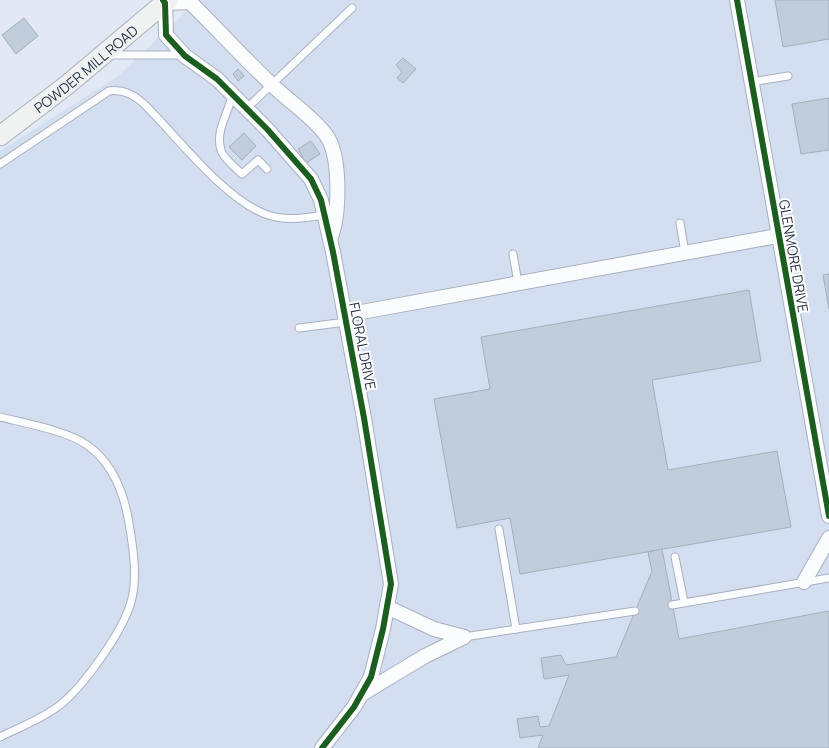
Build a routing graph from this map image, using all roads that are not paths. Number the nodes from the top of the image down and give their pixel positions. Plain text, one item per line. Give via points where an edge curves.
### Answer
1 (737, 0) edge
2 (165, 1) edge
3 (352, 8) dead end
4 (103, 55) junction
5 (185, 56) junction
6 (788, 76) dead end
7 (751, 82) junction
8 (272, 85) junction
9 (232, 96) junction
10 (246, 109) junction
11 (0, 136) edge
12 (0, 164) edge
13 (267, 169) dead end
14 (325, 216) junction
15 (680, 223) dead end
16 (777, 236) junction
17 (330, 239) junction
18 (685, 253) junction
19 (513, 254) dead end
20 (518, 283) junction
21 (346, 319) junction
22 (299, 328) dead end
23 (0, 418) edge
24 (829, 516) edge
25 (499, 529) dead end
26 (829, 538) edge
27 (675, 557) dead end
28 (829, 578) edge
29 (804, 582) junction
30 (684, 602) junction
31 (672, 604) dead end
32 (387, 607) junction
33 (635, 611) dead end
34 (516, 629) junction
35 (464, 637) junction
36 (362, 694) junction
37 (0, 737) edge
38 (325, 747) edge

1 - 7 street, GLENMORE DRIVE
2 - 4 main road, POWDER MILL ROAD
2 - 5 street, FLORAL DRIVE via 166,35
2 - 8 street, FLORAL DRIVE via 190,2
3 - 8 lane
4 - 5 lane
4 - 11 main road, POWDER MILL ROAD
5 - 9 street, FLORAL DRIVE via 217,79
6 - 7 lane
7 - 16 street, GLENMORE DRIVE
8 - 10 lane
8 - 17 street, FLORAL DRIVE via 320,128 331,145 337,214
9 - 10 street, FLORAL DRIVE
9 - 13 lane via 220,128 221,151 242,174 258,160
10 - 14 street, FLORAL DRIVE via 311,179 322,200
12 - 14 lane via 109,91 118,90 134,95 224,188 252,208 269,216
14 - 17 street, FLORAL DRIVE
15 - 18 lane
16 - 18 street
16 - 24 street, GLENMORE DRIVE
17 - 21 street, FLORAL DRIVE
18 - 20 street
19 - 20 lane
20 - 21 street
21 - 22 lane
21 - 32 street, FLORAL DRIVE via 391,584
23 - 37 lane via 57,432 86,444 101,458 116,477 126,503 133,581 132,601 126,615 95,666 62,704 40,719
25 - 34 lane
26 - 29 street
27 - 30 lane
28 - 29 lane
29 - 30 lane
30 - 31 lane
32 - 35 street via 434,629
32 - 36 street, FLORAL DRIVE via 371,677
33 - 34 lane
34 - 35 lane
35 - 36 street
36 - 38 street, FLORAL DRIVE

